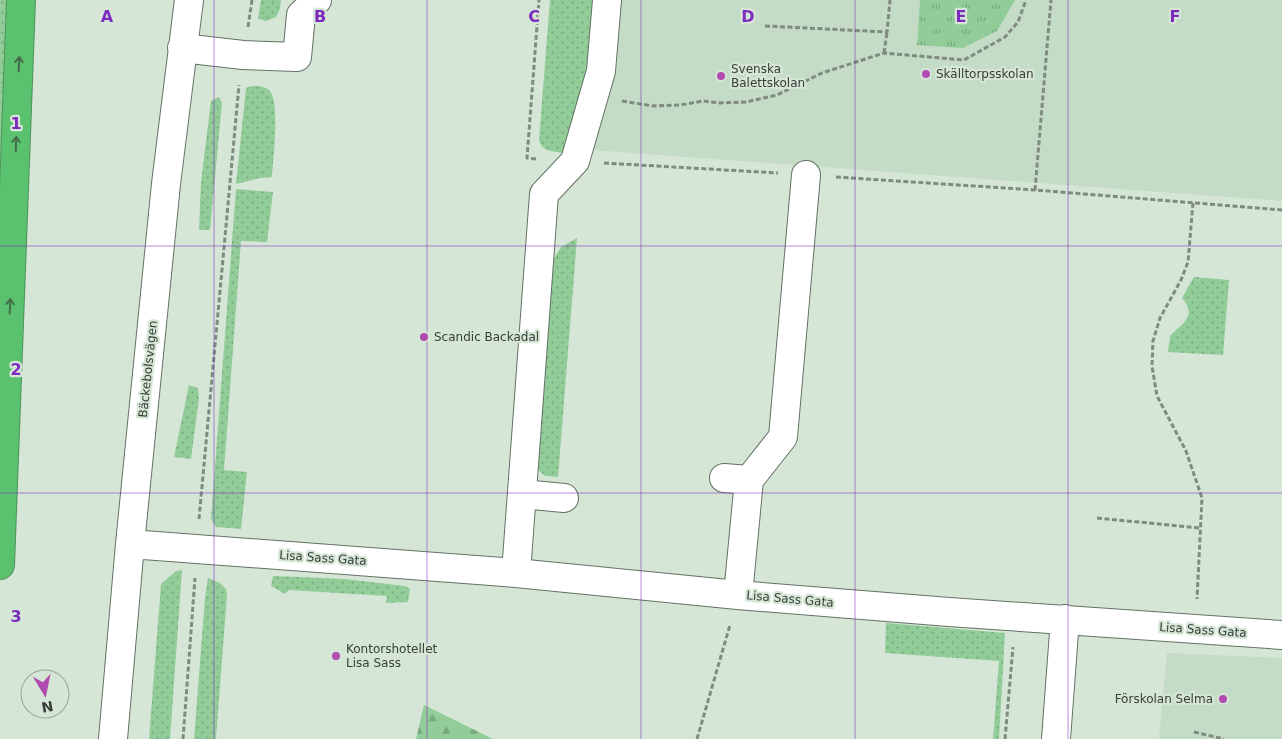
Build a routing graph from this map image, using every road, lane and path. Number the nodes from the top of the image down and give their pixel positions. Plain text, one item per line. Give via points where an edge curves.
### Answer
1 (21, 0) edge
2 (189, 0) edge
3 (252, 0) edge
4 (317, 0) edge
5 (539, 0) edge
6 (607, 0) edge
7 (890, 0) edge
8 (1026, 0) edge
9 (1051, 0) edge
10 (765, 26) dead end
11 (886, 32) junction
12 (182, 48) junction
13 (884, 53) junction
14 (243, 55) junction
15 (595, 94) junction
16 (575, 161) junction
17 (806, 175) junction
18 (1035, 190) junction
19 (1193, 203) junction
20 (1282, 210) edge
21 (522, 494) junction
22 (564, 498) dead end
23 (1097, 518) dead end
24 (1200, 528) junction
25 (130, 544) junction
26 (197, 549) junction
27 (0, 564) edge
28 (516, 573) junction
29 (735, 607) junction
30 (1016, 616) junction
31 (1065, 619) junction
32 (1196, 629) junction
33 (1282, 635) edge
34 (1194, 732) dead end
35 (113, 739) edge
36 (183, 739) edge
37 (697, 739) edge
38 (1005, 739) edge
39 (1056, 739) edge
40 (1224, 739) edge

27 -> 1 highway
2 - 12 street, Bäckebolsvägen
3 - 14 path
4 - 14 street via 301,15 297,58
5 - 16 path via 527,158
6 - 15 street via 601,71
7 - 11 path
8 - 13 path via 1018,22 1005,37 964,60
9 - 18 path
10 - 11 path
11 - 13 path
12 - 14 street
12 - 25 street, Bäckebolsvägen
13 - 15 path via 822,73 777,95 746,102 703,101 653,106
14 - 26 path
15 - 16 street
16 - 17 path
16 - 21 street via 544,194
17 - 18 path
17 - 29 street via 783,437 737,479
18 - 19 path
19 - 20 path
19 - 24 path via 1188,262 1160,318 1153,341 1152,366 1157,396 1186,451 1202,498
21 - 22 street
21 - 28 street
23 - 24 path
24 - 32 path
25 - 26 street, Lisa Sass Gata
25 - 35 street, Bäckebolsvägen
26 - 28 street, Lisa Sass Gata
26 - 36 path
28 - 29 street, Lisa Sass Gata
29 - 30 street, Lisa Sass Gata
29 - 37 path
30 - 31 street, Lisa Sass Gata
30 - 38 path
31 - 32 street, Lisa Sass Gata
31 - 39 street
32 - 33 street, Lisa Sass Gata
34 - 40 path

